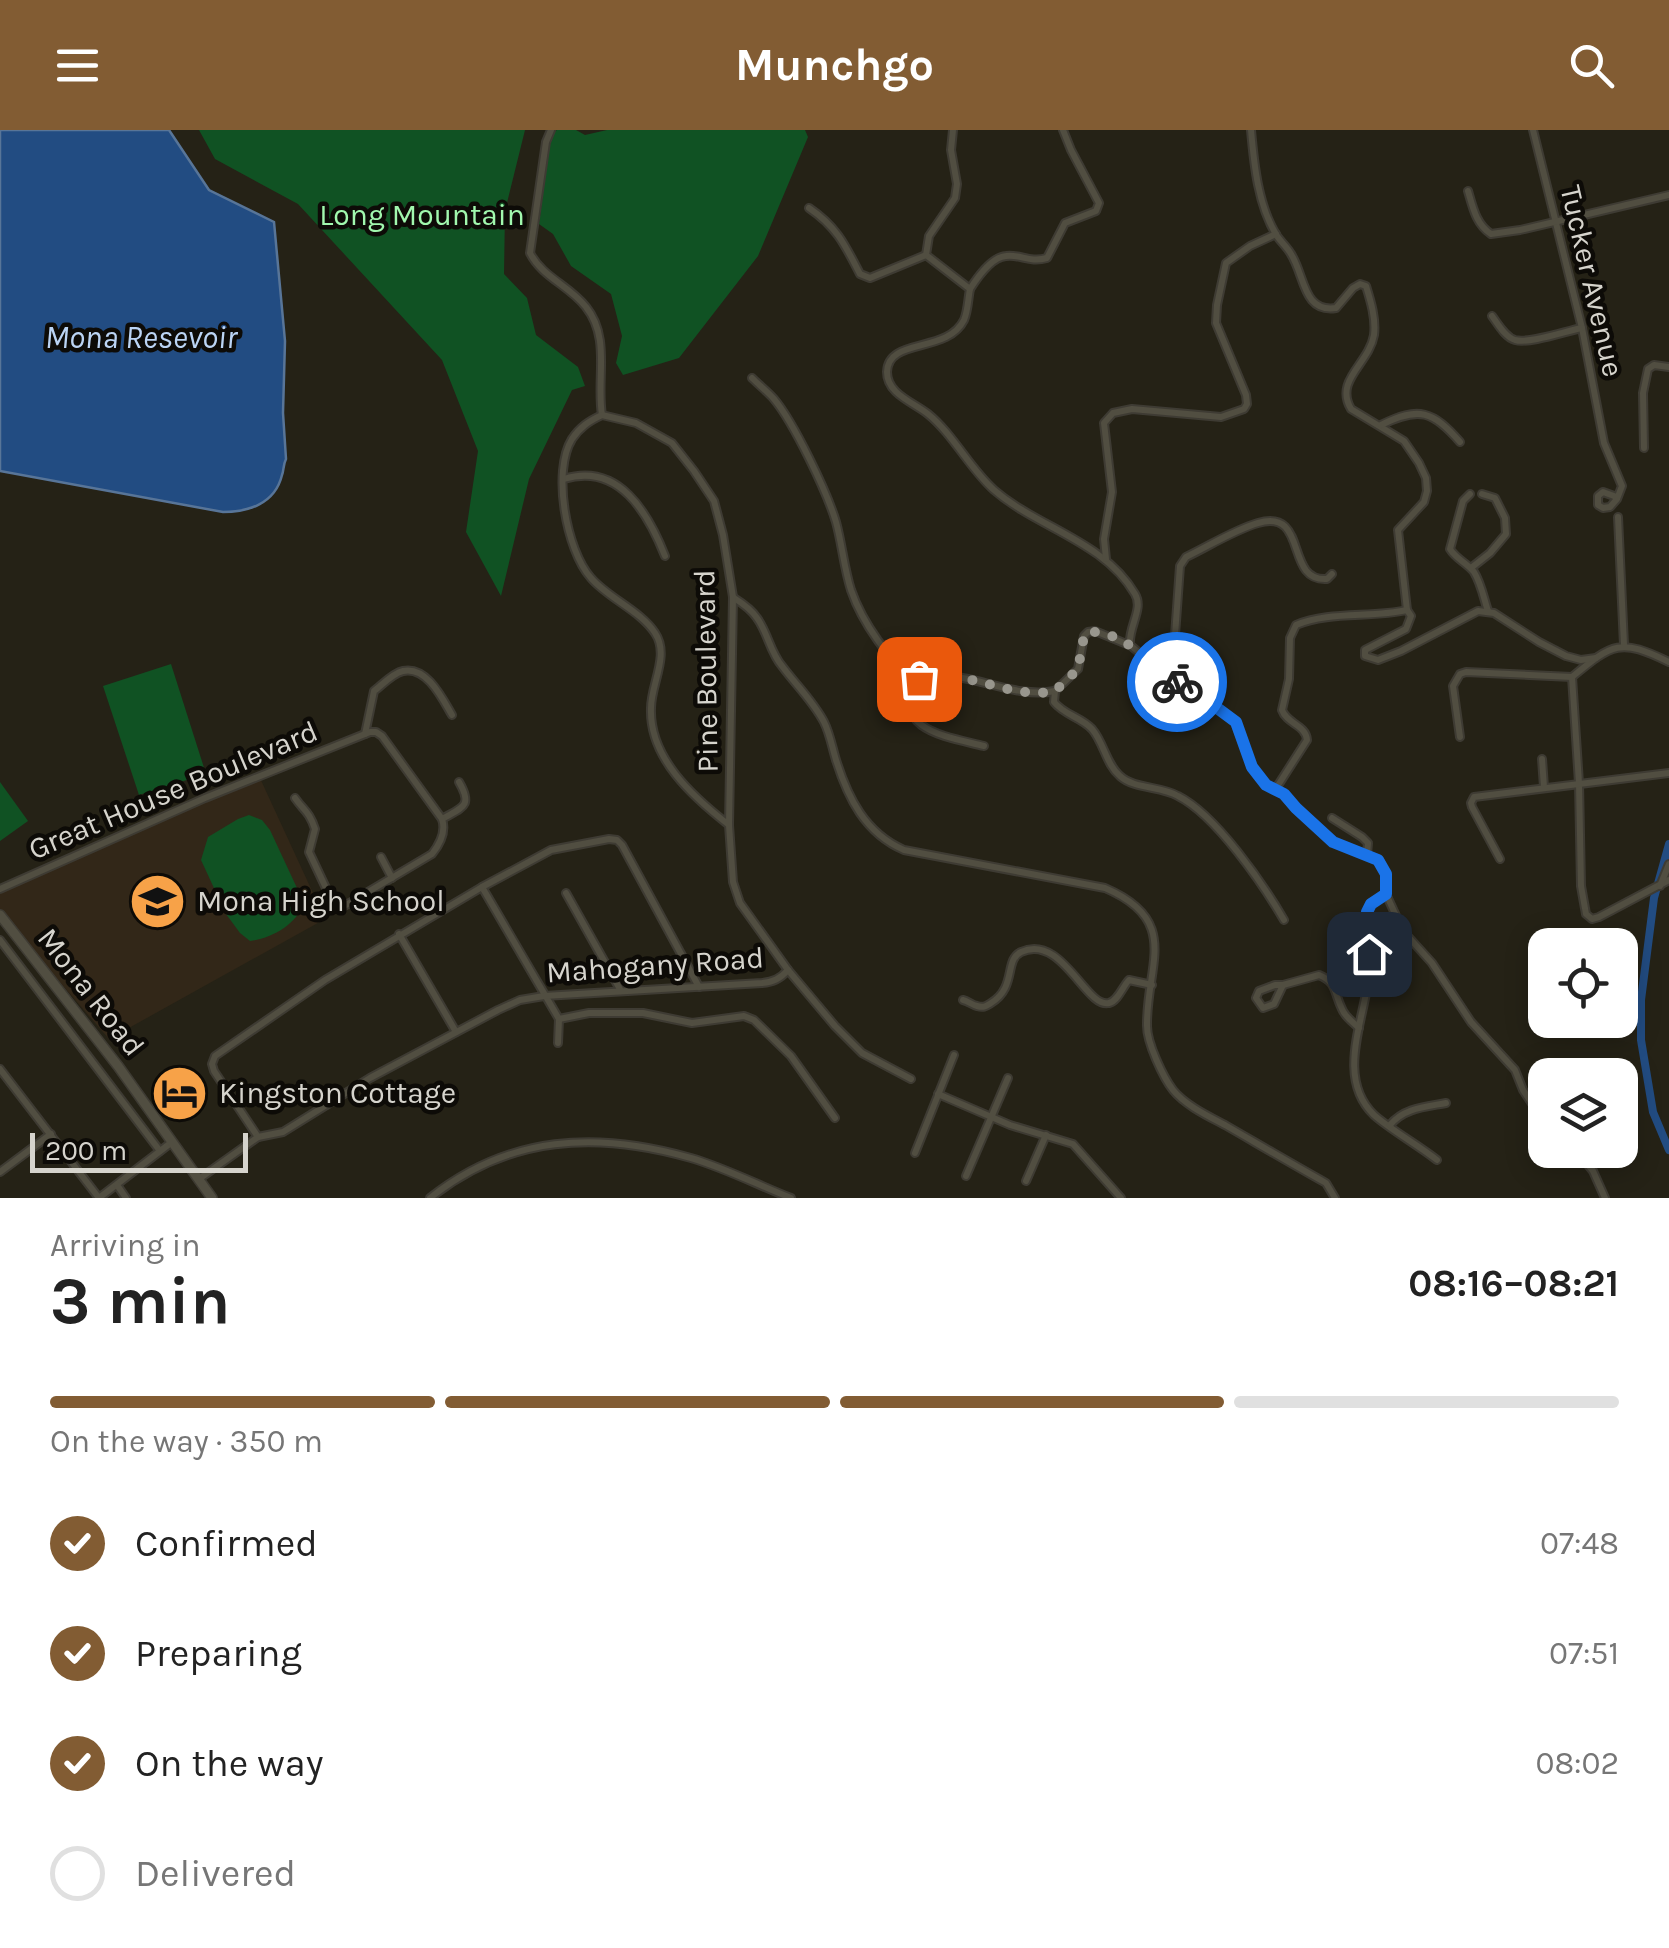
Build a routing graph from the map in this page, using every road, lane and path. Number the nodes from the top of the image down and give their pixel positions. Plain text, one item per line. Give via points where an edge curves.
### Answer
1 (551, 130) edge
2 (953, 130) edge
3 (1063, 130) edge
4 (1251, 130) edge
5 (1533, 130) edge
6 (1468, 191) dead end
7 (1669, 195) edge
8 (809, 208) dead end
9 (1556, 221) junction
10 (1276, 234) junction
11 (926, 255) junction
12 (970, 289) junction
13 (1492, 316) dead end
14 (1582, 328) junction
15 (1669, 367) edge
16 (752, 378) dead end
17 (602, 415) junction
18 (1381, 425) junction
19 (1460, 442) dead end
20 (1644, 448) dead end
21 (564, 479) junction
22 (1470, 494) dead end
23 (1482, 494) dead end
24 (1617, 500) dead end
25 (1618, 516) dead end
26 (664, 556) dead end
27 (1106, 559) junction
28 (1471, 568) junction
29 (1332, 574) dead end
30 (733, 597) junction
31 (1406, 610) junction
32 (1488, 611) junction
33 (1130, 645) junction
34 (1624, 645) junction
35 (1596, 658) junction
36 (1669, 662) edge
37 (1572, 678) junction
38 (919, 679) junction
39 (1172, 679) junction
40 (1055, 691) junction
41 (452, 714) dead end
42 (365, 734) junction
43 (1460, 738) dead end
44 (984, 746) dead end
45 (1542, 759) dead end
46 (1669, 772) edge
47 (460, 782) dead end
48 (1579, 783) junction
49 (1544, 787) junction
50 (1275, 790) junction
51 (295, 798) dead end
52 (1332, 818) dead end
53 (442, 819) junction
54 (729, 826) junction
55 (1367, 854) junction
56 (381, 857) dead end
57 (1500, 859) dead end
58 (1669, 864) edge
59 (392, 878) junction
60 (1669, 880) edge
61 (1659, 886) junction
62 (482, 887) junction
63 (0, 889) edge
64 (566, 893) dead end
65 (1386, 894) junction
66 (0, 915) edge
67 (1284, 920) dead end
68 (400, 934) junction
69 (0, 940) edge
70 (788, 970) junction
71 (1152, 985) junction
72 (1283, 985) dead end
73 (699, 988) junction
74 (621, 991) junction
75 (544, 996) junction
76 (963, 1000) dead end
77 (558, 1019) junction
78 (1360, 1028) junction
79 (456, 1032) junction
80 (558, 1043) dead end
81 (954, 1055) dead end
82 (0, 1070) edge
83 (1008, 1078) dead end
84 (912, 1079) dead end
85 (938, 1094) junction
86 (1528, 1098) edge
87 (1446, 1102) dead end
88 (991, 1117) junction
89 (835, 1118) dead end
90 (1390, 1125) junction
91 (51, 1134) junction
92 (1046, 1135) junction
93 (258, 1136) junction
94 (173, 1142) junction
95 (160, 1151) junction
96 (915, 1153) dead end
97 (1437, 1160) dead end
98 (1591, 1168) edge
99 (0, 1172) edge
100 (966, 1176) dead end
101 (199, 1179) junction
102 (1026, 1181) dead end
103 (116, 1185) junction
104 (99, 1198) edge
105 (126, 1198) edge
106 (212, 1198) edge
107 (430, 1198) edge
108 (791, 1198) edge
109 (1121, 1198) edge
110 (1334, 1198) edge
111 (1605, 1198) edge

1 - 17 street via 530,253 592,316 599,334
2 - 11 street via 955,198 929,236
3 - 12 street via 1099,208 1064,223 1047,258 999,258
4 - 10 street via 1262,201
5 - 9 street, Tucker Avenue
6 - 9 street via 1475,216 1492,234
7 - 9 street
8 - 11 street via 835,229 866,277
9 - 14 street, Tucker Avenue
10 - 18 street via 1319,308 1336,308 1354,288 1366,286 1374,338 1345,394 1351,409
10 - 27 street via 1230,258 1220,289 1216,323 1246,395 1244,409 1221,417 1132,409 1113,412 1104,423 1112,492
11 - 12 street
12 - 27 street via 960,326 945,340 893,356 889,382 930,415 996,492
13 - 14 street via 1516,341
14 - 24 street, Tucker Avenue via 1604,443 1622,486
15 - 20 street via 1648,370
16 - 38 street via 774,399 817,478 862,615 903,670
17 - 21 street, Pine Boulevard via 571,441
17 - 30 street, Pine Boulevard via 655,432 694,470 714,502
18 - 19 street via 1412,413 1430,415
18 - 31 street via 1408,446 1427,484 1424,502 1398,530
21 - 26 street via 598,478 624,490 652,524
21 - 54 street, Pine Boulevard via 569,533 582,566 660,643 650,708 658,748 704,806
22 - 28 street via 1462,501 1450,549
23 - 28 street via 1495,498 1506,534
25 - 34 street
27 - 33 street via 1136,594
28 - 32 street
29 - 39 street via 1316,580 1306,573 1293,536 1277,522 1259,522 1186,557
30 - 54 street, Pine Boulevard
30 - 71 street via 757,617 781,666 825,724 854,804 878,835 904,850 1105,888 1132,902 1156,938
31 - 32 street via 1412,616 1406,629 1366,648 1365,656 1384,658 1470,612
31 - 50 street via 1296,624 1282,710 1308,740
32 - 35 street via 1566,656
33 - 39 street
33 - 40 street via 1088,632 1078,669
34 - 35 street
34 - 36 street
35 - 37 street
37 - 43 street via 1460,674 1453,686
37 - 48 street
38 - 40 street via 948,675 1026,693
38 - 44 street via 912,690 916,723
39 - 50 street via 1236,722 1252,767
40 - 67 street via 1054,702 1092,729 1122,779 1169,791 1208,818
41 - 42 street, Great House Boulevard via 425,677 403,671 374,691
42 - 53 street, Great House Boulevard via 382,736
42 - 63 street, Great House Boulevard
45 - 49 street
46 - 48 street
47 - 53 street via 467,800
48 - 49 street
48 - 61 street via 1586,914 1599,917
49 - 57 street via 1472,799
50 - 55 street via 1333,842
51 - 59 street, Great House Boulevard via 316,828 310,852 334,905 341,908
52 - 55 street via 1362,837
53 - 59 street, Great House Boulevard via 432,854
54 - 70 street, Pine Boulevard via 736,894
55 - 65 street via 1386,874
56 - 59 street
58 - 61 street
60 - 61 street
62 - 68 street
62 - 73 street via 550,850 617,840
62 - 75 street
64 - 74 street
65 - 78 street via 1367,912 1370,974
65 - 86 street via 1403,931 1515,1070
66 - 94 street, Mona Road
68 - 79 street
68 - 93 street via 215,1056 214,1071
69 - 95 street
70 - 73 street, Mahogany Road via 773,982
70 - 84 street, Pine Boulevard via 862,1053
71 - 76 street via 1129,980 1116,999 1104,1003 1063,961 1023,951 1012,962 1000,998 980,1007
71 - 110 street via 1148,1038 1174,1091 1326,1183
72 - 78 street via 1327,978 1348,1019
73 - 74 street, Mahogany Road
74 - 75 street, Mahogany Road
75 - 77 street
75 - 79 street, Mahogany Road via 520,1000
77 - 80 street
77 - 89 street via 643,1012 692,1022 744,1016 790,1056
78 - 90 street via 1354,1057 1360,1095
79 - 93 street, Mahogany Road via 283,1132
81 - 85 street
82 - 91 street
83 - 88 street
85 - 88 street
85 - 96 street
87 - 90 street via 1412,1109
88 - 92 street
88 - 100 street
90 - 97 street
91 - 99 street
91 - 104 street
92 - 102 street
92 - 109 street via 1073,1144
93 - 101 street, Mahogany Road
94 - 95 street
94 - 101 street, Mona Road
95 - 103 street
98 - 111 street
101 - 106 street, Mona Road
103 - 104 street
103 - 105 street
107 - 108 street via 500,1157 578,1141 693,1158

